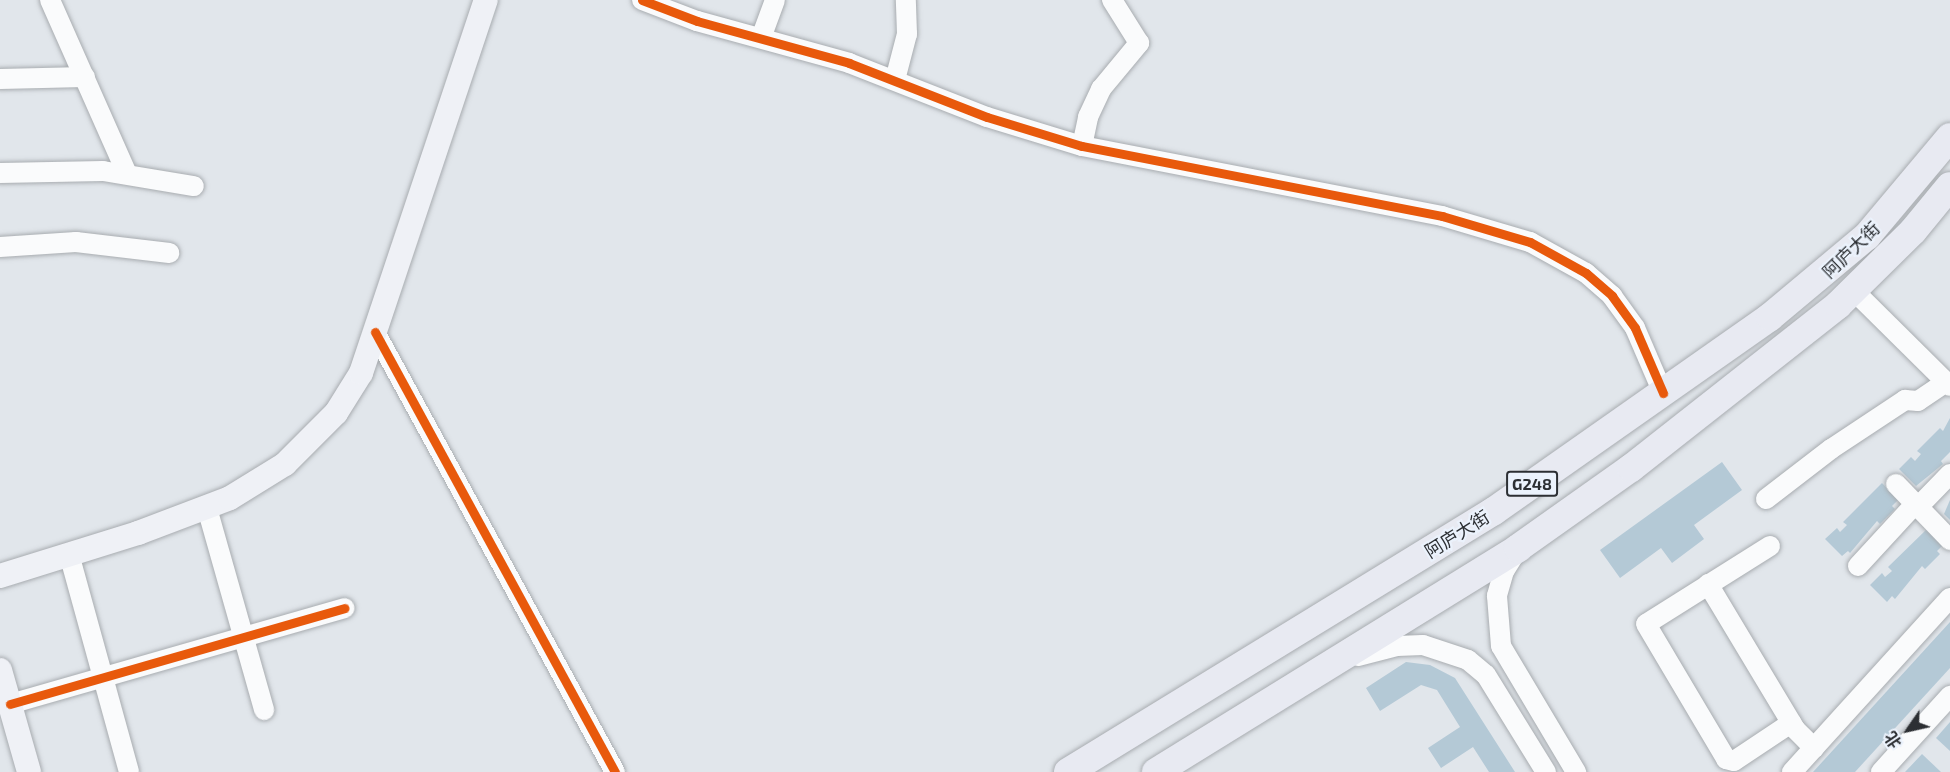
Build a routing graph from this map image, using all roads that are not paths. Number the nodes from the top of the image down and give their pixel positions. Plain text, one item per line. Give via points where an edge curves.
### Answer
1 (50, 0) edge
2 (476, 0) edge
3 (486, 0) edge
4 (642, 0) edge
5 (775, 0) edge
6 (906, 0) edge
7 (1112, 0) edge
8 (761, 38) junction
9 (85, 77) junction
10 (0, 79) edge
11 (895, 80) junction
12 (1950, 137) edge
13 (1082, 146) junction
14 (0, 173) edge
15 (127, 174) junction
16 (194, 186) dead end
17 (1950, 186) edge
18 (0, 247) edge
19 (169, 253) dead end
20 (1854, 291) junction
21 (375, 332) junction
22 (1948, 384) edge
23 (1663, 393) junction
24 (1950, 474) edge
25 (1896, 484) dead end
26 (1766, 499) dead end
27 (1917, 505) junction
28 (207, 508) junction
29 (1950, 540) edge
30 (1770, 546) dead end
31 (1518, 548) junction
32 (69, 554) junction
33 (0, 565) edge
34 (1858, 566) dead end
35 (0, 576) edge
36 (1708, 585) junction
37 (1950, 597) edge
38 (344, 608) dead end
39 (243, 637) junction
40 (1329, 665) junction
41 (0, 670) edge
42 (103, 677) junction
43 (1950, 696) edge
44 (264, 710) dead end
45 (5, 713) edge
46 (1791, 723) junction
47 (1814, 748) junction
48 (14, 772) edge
49 (29, 772) edge
50 (129, 772) edge
51 (615, 772) edge
52 (1068, 772) edge
53 (1156, 772) edge
54 (1546, 772) edge
55 (1576, 772) edge
56 (1792, 772) edge
57 (1881, 772) edge

1 - 9 street
2 - 33 main road via 352,369 328,407 279,456 226,489 135,523
3 - 21 main road
4 - 8 street
5 - 8 street
6 - 11 street via 907,34
7 - 13 street via 1139,43 1101,89 1088,117
8 - 11 street
9 - 10 street
9 - 15 street
11 - 13 street via 987,117
12 - 23 highway, 阿庐大街 / G248 via 1891,211 1843,259
13 - 23 street via 1442,216 1530,242 1586,273 1612,296 1635,328
14 - 15 street via 67,169
15 - 16 street
17 - 20 highway, G248 via 1913,231
18 - 19 street via 76,242
20 - 22 street
20 - 31 highway, G248 via 1686,426
21 - 28 main road via 356,383 320,431 268,477
21 - 51 street
22 - 26 street via 1918,401 1905,400 1831,449
23 - 52 highway, 阿庐大街 / G248 via 1494,511
24 - 27 street
25 - 27 street
27 - 29 street
27 - 34 street
28 - 32 main road
28 - 39 street
30 - 36 street
31 - 40 highway, G248
31 - 55 street via 1500,584 1497,634 1505,657
32 - 35 main road
32 - 42 street
36 - 46 street
36 - 46 street via 1646,624 1726,759 1734,760
37 - 47 street
38 - 39 street
39 - 42 street
39 - 44 street
40 - 53 highway, G248
40 - 54 street via 1396,646 1423,645 1457,654 1486,675
41 - 45 main road
42 - 45 street
42 - 50 street
43 - 57 street
45 - 48 main road
45 - 49 main road
46 - 47 street
47 - 56 street

